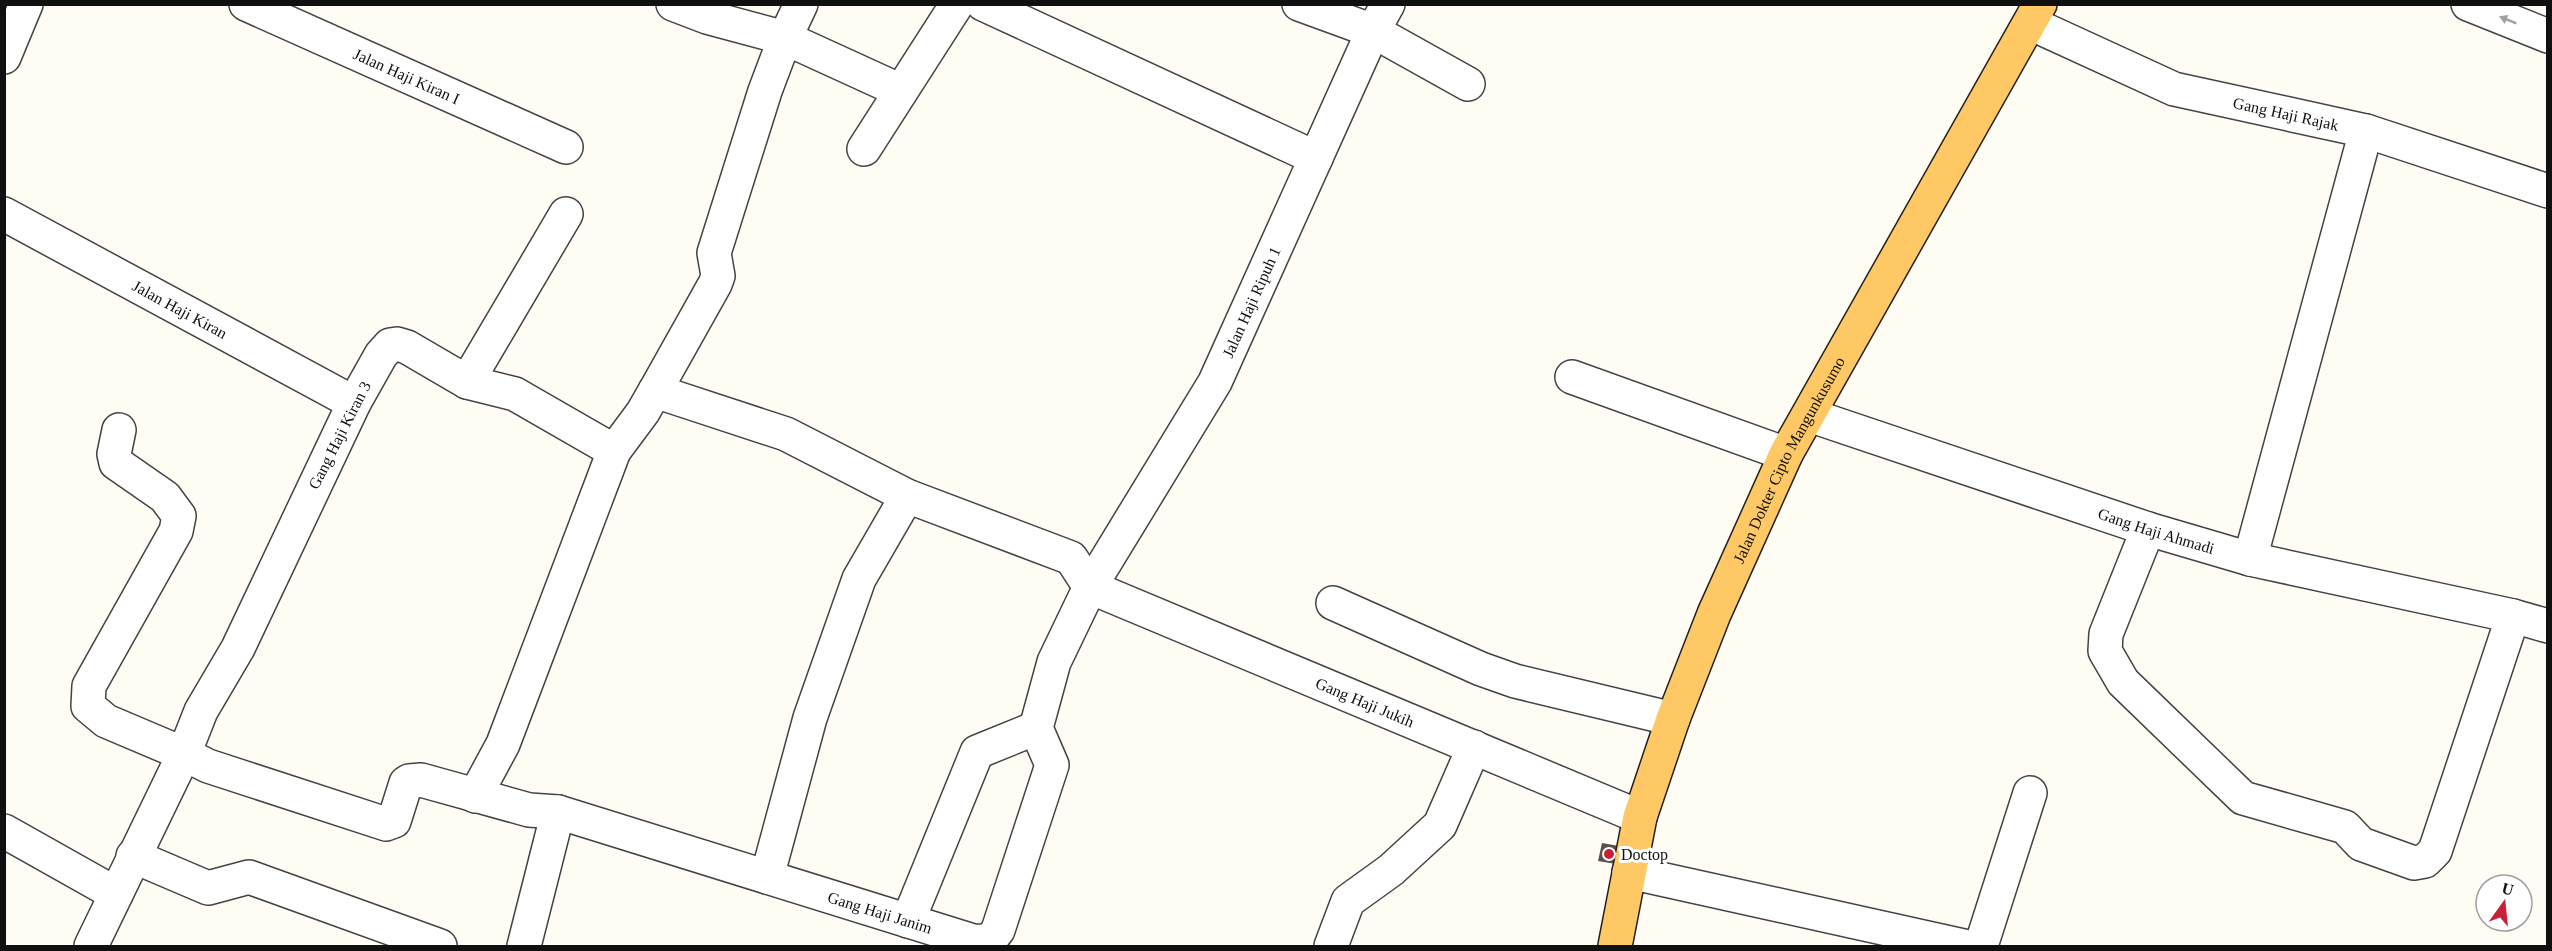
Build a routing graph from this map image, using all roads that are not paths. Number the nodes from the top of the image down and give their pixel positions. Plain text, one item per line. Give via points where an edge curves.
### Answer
1 (26, 4) edge
2 (246, 4) edge
3 (673, 4) edge
4 (801, 4) edge
5 (957, 4) edge
6 (983, 4) edge
7 (1299, 4) edge
8 (2468, 4) edge
9 (2035, 14) edge
10 (1380, 18) edge
11 (2547, 36) edge
12 (785, 38) junction
13 (4, 57) edge
14 (1468, 84) dead end
15 (901, 91) junction
16 (2366, 130) junction
17 (566, 147) dead end
18 (864, 149) dead end
19 (1316, 158) junction
20 (2547, 191) edge
21 (4, 214) edge
22 (566, 214) dead end
23 (1572, 377) dead end
24 (467, 382) junction
25 (655, 391) junction
26 (354, 403) junction
27 (1809, 415) junction
28 (119, 429) dead end
29 (614, 451) junction
30 (1786, 454) junction
31 (907, 496) junction
32 (2148, 530) junction
33 (2250, 559) junction
34 (1090, 587) junction
35 (1332, 603) dead end
36 (2513, 616) junction
37 (2547, 626) edge
38 (1673, 719) junction
39 (1036, 728) junction
40 (1474, 747) junction
41 (184, 754) junction
42 (2030, 793) dead end
43 (475, 796) junction
44 (558, 812) junction
45 (1640, 817) junction
46 (4, 831) edge
47 (133, 856) junction
48 (1629, 872) junction
49 (767, 877) junction
50 (116, 894) junction
51 (908, 921) junction
52 (1002, 942) edge
53 (91, 946) edge
54 (440, 946) edge
55 (524, 946) edge
56 (1331, 946) edge
57 (1615, 946) edge
58 (1964, 946) edge
59 (1981, 946) edge

1 - 13 street
2 - 17 street, Jalan Haji Kiran I
3 - 12 street
4 - 12 street
5 - 15 street
6 - 19 street
7 - 10 street
11 -> 8 street
9 - 16 street, Gang Haji Rajak via 2174,89
9 - 27 main road, Jalan Dokter Cipto Mangunkusumo
10 - 14 street
10 - 19 street, Jalan Haji Ripuh 1
12 - 15 street
12 - 25 street via 714,253 718,276
15 - 18 street
16 - 20 street, Gang Haji Rajak
16 - 33 street
19 - 34 street, Jalan Haji Ripuh 1 via 1215,382
21 - 26 street, Jalan Haji Kiran
22 - 24 street
23 - 30 street
24 - 26 street, Gang Haji Kiran 3 via 407,347 390,345
24 - 29 street, Gang Haji Kiran 3 via 515,394
25 - 29 street
25 - 31 street via 786,434
26 - 41 street, Gang Haji Kiran 3 via 238,648 201,711
27 - 30 main road, Jalan Dokter Cipto Mangunkusumo
27 - 32 street, Gang Haji Ahmadi
28 - 41 street via 116,464 165,497 178,516 176,531 89,686 88,706 106,721
29 - 43 street via 503,744
30 - 38 main road, Jalan Dokter Cipto Mangunkusumo via 1714,614
31 - 34 street via 1071,558
31 - 49 street via 859,579 810,718
32 - 33 street, Gang Haji Ahmadi
32 - 36 street via 2106,634 2105,651 2123,682 2243,798 2345,827 2361,844 2414,862 2425,861 2435,851
33 - 36 street, Gang Haji Ahmadi
34 - 39 street via 1054,662
34 - 40 street, Gang Haji Jukih
35 - 38 street via 1515,681
36 - 37 street, Gang Haji Ahmadi
38 - 45 main road, Jalan Dokter Cipto Mangunkusumo
39 - 51 street via 977,752
39 - 52 street, Gang Haji Janim via 1052,765 998,930
40 - 45 street, Gang Haji Jukih
40 - 56 street via 1440,825 1391,870 1347,901
41 - 43 street, Gang Haji Janim via 208,766 386,824 394,821 403,788 409,781 421,780
41 - 47 street, Gang Haji Kiran 3
42 - 59 street
43 - 44 street, Gang Haji Janim via 529,810
44 - 49 street, Gang Haji Janim
44 - 55 street
45 - 48 main road, Jalan Dokter Cipto Mangunkusumo
46 - 50 street
47 - 50 street, Gang Haji Kiran 3
47 - 54 street via 208,888 249,877
48 - 57 main road, Jalan Dokter Cipto Mangunkusumo
48 - 58 street
49 - 51 street, Gang Haji Janim
50 - 53 street, Gang Haji Kiran 3
51 - 52 street, Gang Haji Janim via 973,941

